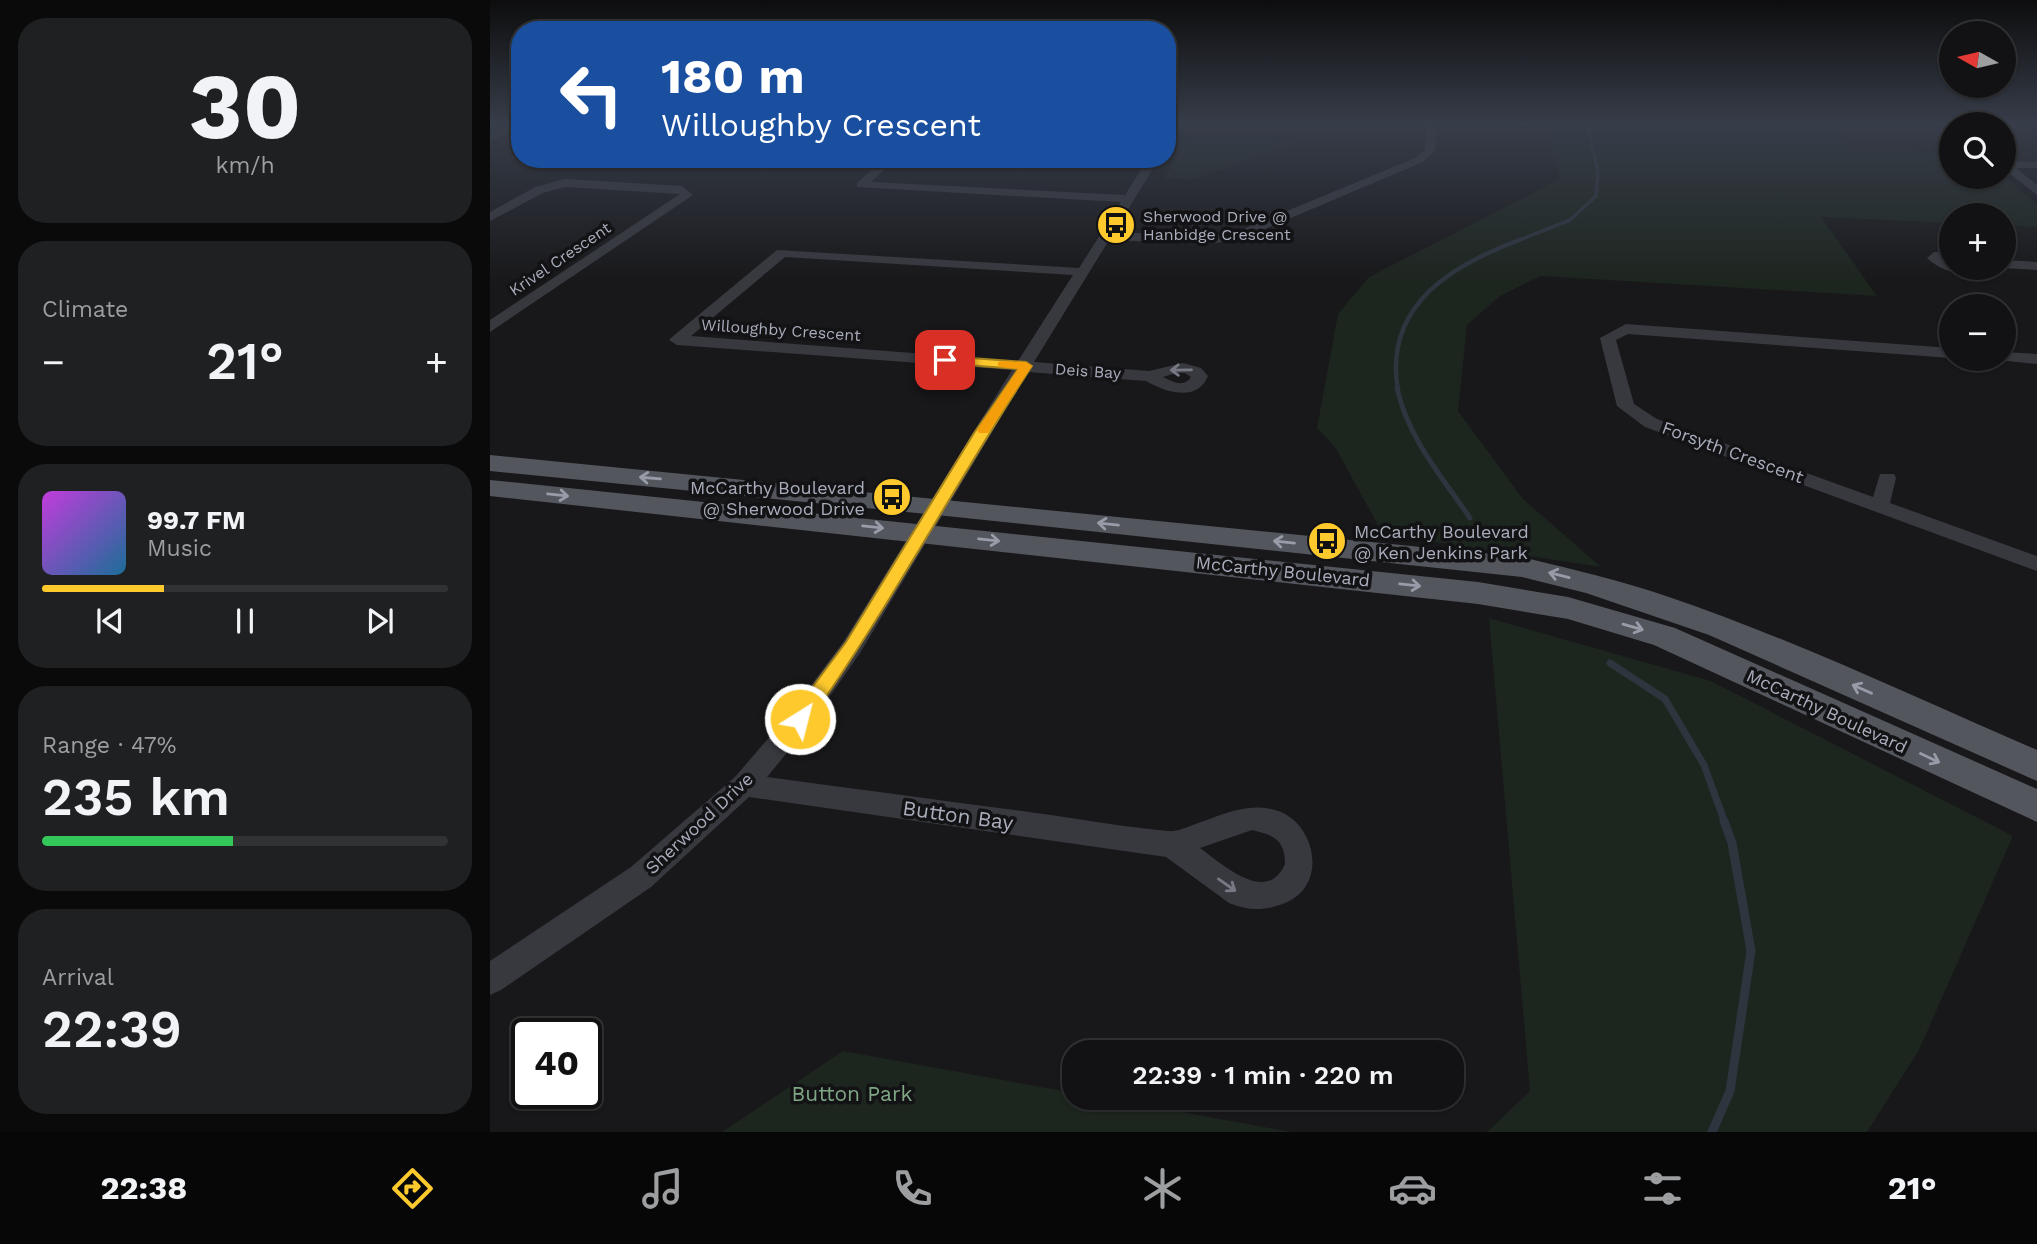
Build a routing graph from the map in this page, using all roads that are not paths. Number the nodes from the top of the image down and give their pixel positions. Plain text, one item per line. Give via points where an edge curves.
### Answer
1 (872, 176) edge
2 (1143, 176) edge
3 (1382, 176) edge
4 (2018, 176) edge
5 (2037, 191) edge
6 (1129, 199) junction
7 (490, 217) edge
8 (1107, 236) junction
9 (2016, 265) edge
10 (2037, 266) edge
11 (1084, 272) junction
12 (490, 327) edge
13 (1939, 352) edge
14 (2016, 358) edge
15 (2037, 359) edge
16 (1026, 366) junction
17 (1150, 376) dead end
18 (490, 463) edge
19 (1887, 478) dead end
20 (490, 488) edge
21 (937, 506) junction
22 (1880, 506) junction
23 (921, 532) junction
24 (2037, 564) edge
25 (2037, 766) edge
26 (744, 785) junction
27 (2037, 806) edge
28 (1172, 845) dead end
29 (490, 979) edge

1 - 6 street via 861,185
2 - 6 street, Sherwood Drive
3 - 8 street via 1239,236 1207,240
4 - 5 street
6 - 8 street, Sherwood Drive
7 - 12 street, Krivel Crescent via 539,190 565,183 682,190 687,195
8 - 11 street, Sherwood Drive
9 - 10 street
11 - 16 street, Sherwood Drive
11 - 16 street, Willoughby Crescent via 782,253 677,340
13 - 22 street, Forsyth Crescent via 1626,329 1608,338 1626,406 1651,423
14 - 15 street
16 - 17 street, Deis Bay
16 - 21 street, Sherwood Drive
21 -> 18 main road, McCarthy Boulevard
19 - 22 street
20 -> 23 main road, McCarthy Boulevard
21 - 23 street, Sherwood Drive
25 -> 21 main road, McCarthy Boulevard via 1695,616 1561,575 1508,565
22 - 24 street, Forsyth Crescent
23 - 26 street, Sherwood Drive via 852,647
23 -> 27 main road, McCarthy Boulevard via 1478,593 1568,608 1664,636
26 - 28 street, Button Bay
26 - 29 street, Sherwood Drive via 641,877

